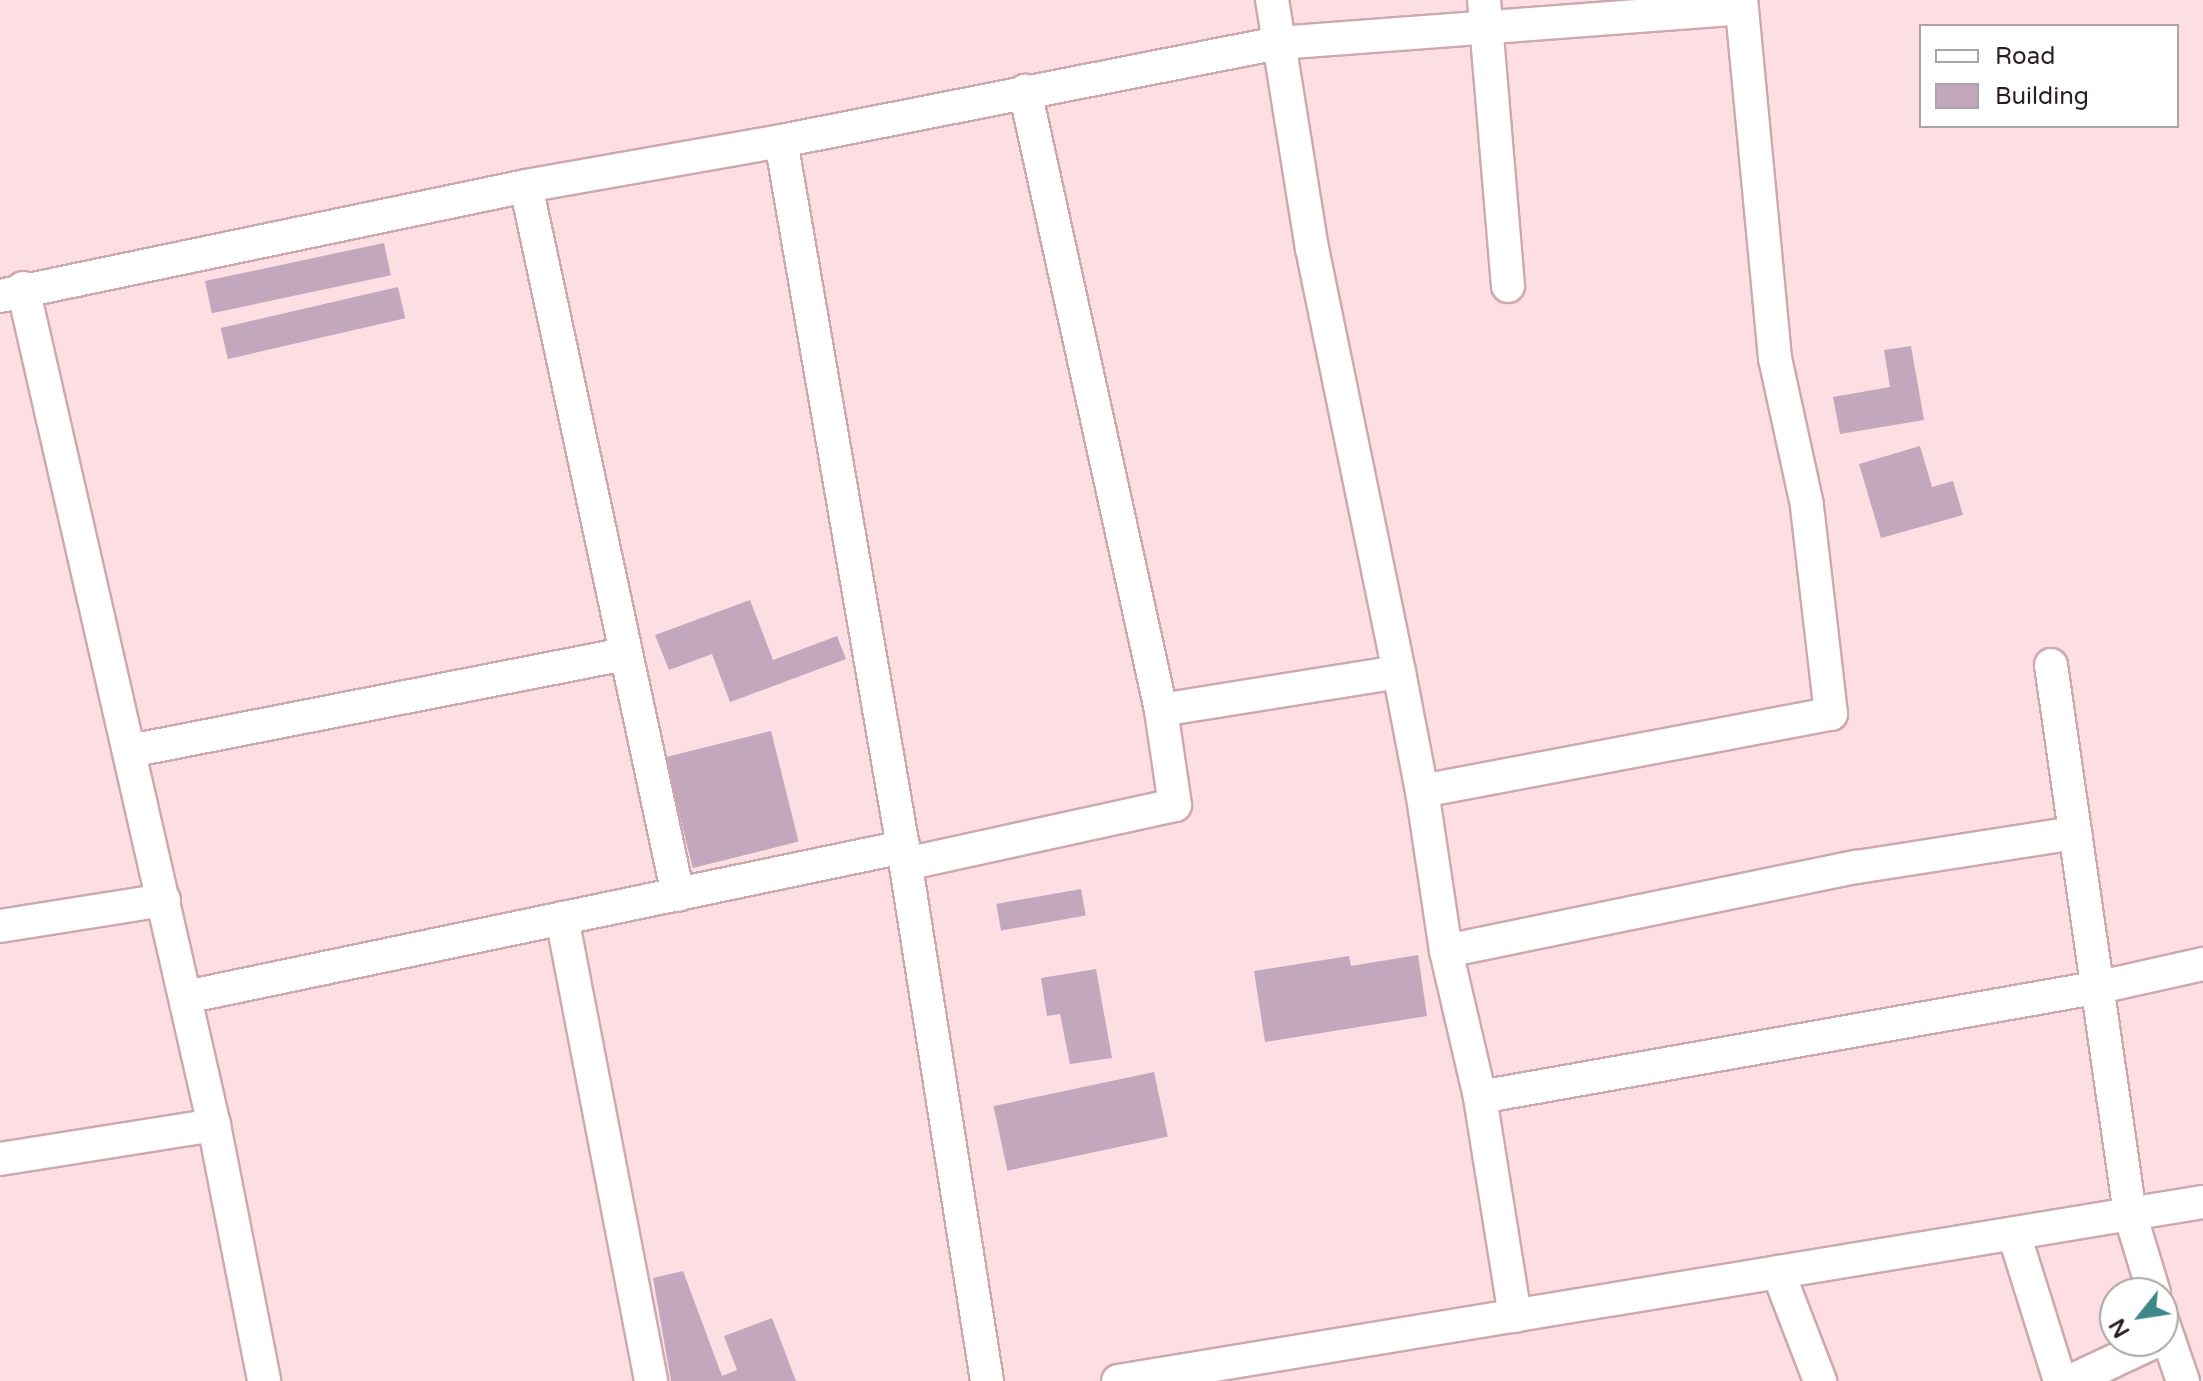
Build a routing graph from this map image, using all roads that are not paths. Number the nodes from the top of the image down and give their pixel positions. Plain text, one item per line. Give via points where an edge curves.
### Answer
1 (1272, 0) edge
2 (1742, 4) edge
3 (1486, 14) edge
4 (1278, 43) junction
5 (1025, 91) junction
6 (781, 141) junction
7 (526, 186) junction
8 (1508, 286) dead end
9 (12, 292) edge
10 (625, 654) junction
11 (2051, 665) dead end
12 (1399, 672) junction
13 (1161, 710) junction
14 (130, 751) junction
15 (1422, 791) junction
16 (2075, 833) junction
17 (904, 856) junction
18 (678, 895) junction
19 (164, 900) junction
20 (562, 918) junction
21 (0, 926) edge
22 (1446, 951) junction
23 (2203, 964) edge
24 (2100, 987) junction
25 (186, 997) junction
26 (1480, 1097) junction
27 (214, 1125) junction
28 (0, 1159) edge
29 (2203, 1202) edge
30 (2130, 1214) junction
31 (2014, 1234) junction
32 (1778, 1272) junction
33 (2149, 1277) edge
34 (1515, 1316) junction
35 (2117, 1357) edge
36 (2172, 1357) edge
37 (264, 1381) edge
38 (651, 1381) edge
39 (987, 1381) edge
40 (1118, 1381) edge
41 (1820, 1381) edge
42 (2060, 1381) edge
43 (2071, 1381) edge
44 (2183, 1381) edge

1 - 4 street
2 - 3 street
2 - 15 street via 1775,358 1807,505 1831,714
3 - 4 street
3 - 8 street
4 - 5 street
4 - 12 street via 1312,249
5 - 6 street
5 - 13 street
6 - 7 street
6 - 17 street
7 - 9 street
7 - 10 street
9 - 14 street
10 - 14 street
10 - 18 street
11 - 16 street
12 - 13 street
12 - 15 street
13 - 17 street via 1175,805
14 - 19 street
15 - 22 street
16 - 22 street via 1857,867
16 - 24 street
17 - 18 street
17 - 39 street
18 - 20 street
19 - 21 street
19 - 25 street
20 - 25 street
20 - 38 street
22 - 26 street
23 - 24 street
24 - 26 street
24 - 30 street
25 - 27 street
26 - 34 street
27 - 28 street
27 - 37 street
29 - 30 street
30 - 31 street
30 - 33 street
31 - 32 street
31 - 42 street
32 - 34 street
32 - 41 street
34 - 40 street
35 - 43 street
36 - 44 street

